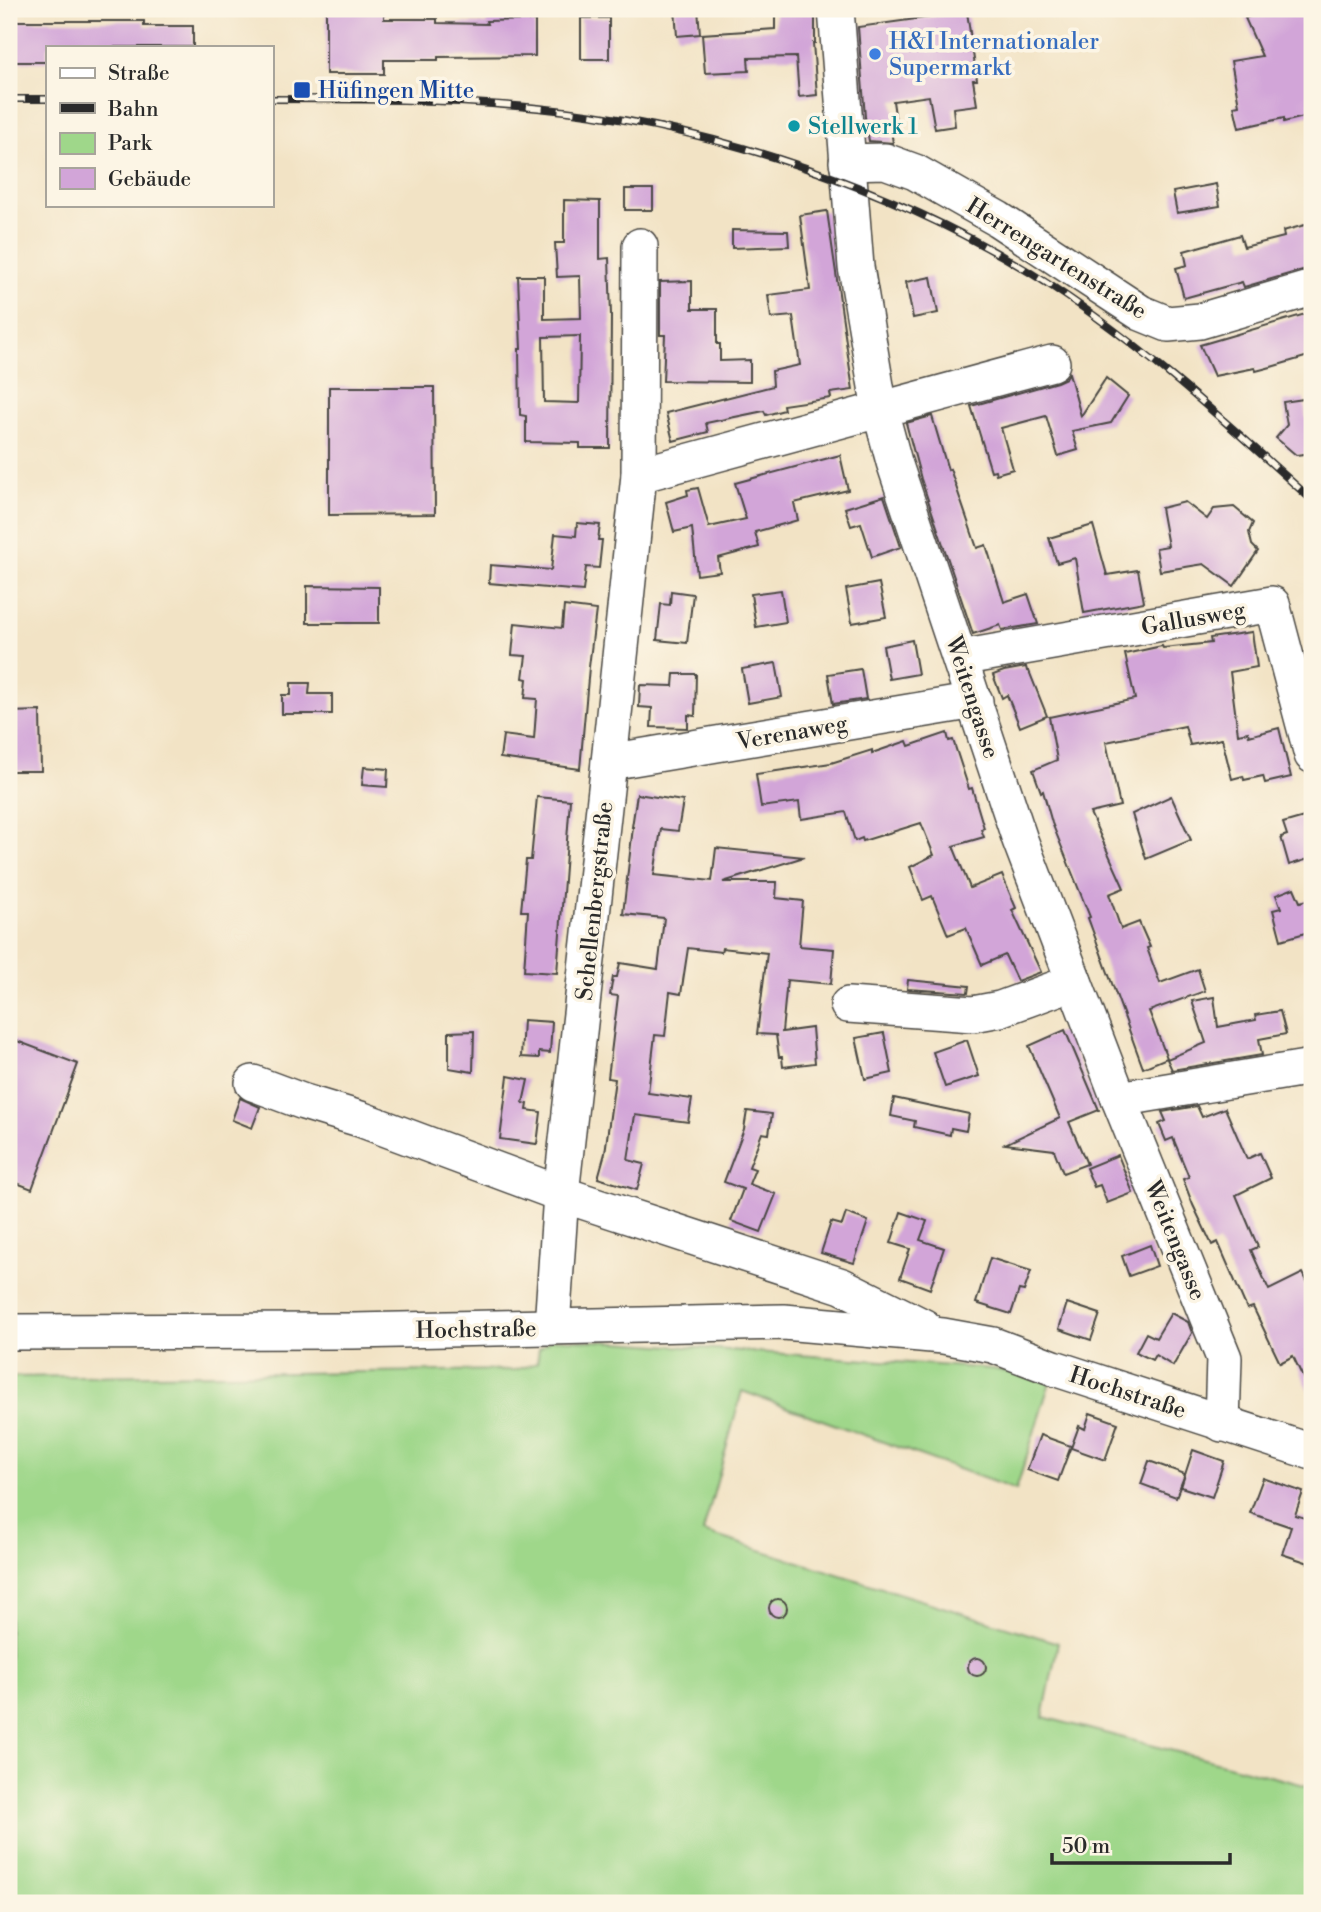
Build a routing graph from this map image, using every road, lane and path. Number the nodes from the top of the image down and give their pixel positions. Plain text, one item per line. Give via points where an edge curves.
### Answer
1 (836, 9) edge
2 (847, 162) junction
3 (640, 246) dead end
4 (1312, 288) edge
5 (1052, 363) dead end
6 (880, 410) junction
7 (639, 475) junction
8 (960, 658) junction
9 (975, 701) junction
10 (1312, 755) edge
11 (609, 762) junction
12 (1074, 982) junction
13 (848, 1005) dead end
14 (1312, 1067) edge
15 (253, 1083) dead end
16 (1119, 1099) junction
17 (561, 1194) junction
18 (552, 1327) junction
19 (9, 1332) edge
20 (943, 1336) junction
21 (1222, 1424) junction
22 (1312, 1452) edge

1 - 2 street, Weitengasse
2 - 4 street, Herrengartenstraße via 885,161 915,172 998,219 1141,313 1168,324 1200,321
2 - 6 street, Weitengasse via 856,267
3 - 7 street, Schellenbergstraße
5 - 6 street
6 - 7 street
6 - 8 street, Weitengasse
7 - 11 street, Schellenbergstraße
8 - 9 street, Weitengasse
8 - 10 street, Gallusweg via 1272,604
9 - 11 street, Verenaweg
9 - 12 street, Weitengasse via 1020,841
11 - 17 street, Schellenbergstraße
12 - 13 street via 973,1014
12 - 16 street, Weitengasse
14 - 16 street
15 - 17 street, Hochstraße
16 - 21 street, Weitengasse via 1224,1358
17 - 18 street, Schellenbergstraße
17 - 20 street, Hochstraße via 842,1286
18 - 19 street, Hochstraße
18 - 20 street, Hochstraße via 784,1322
20 - 21 street, Hochstraße via 993,1345
21 - 22 street, Hochstraße

